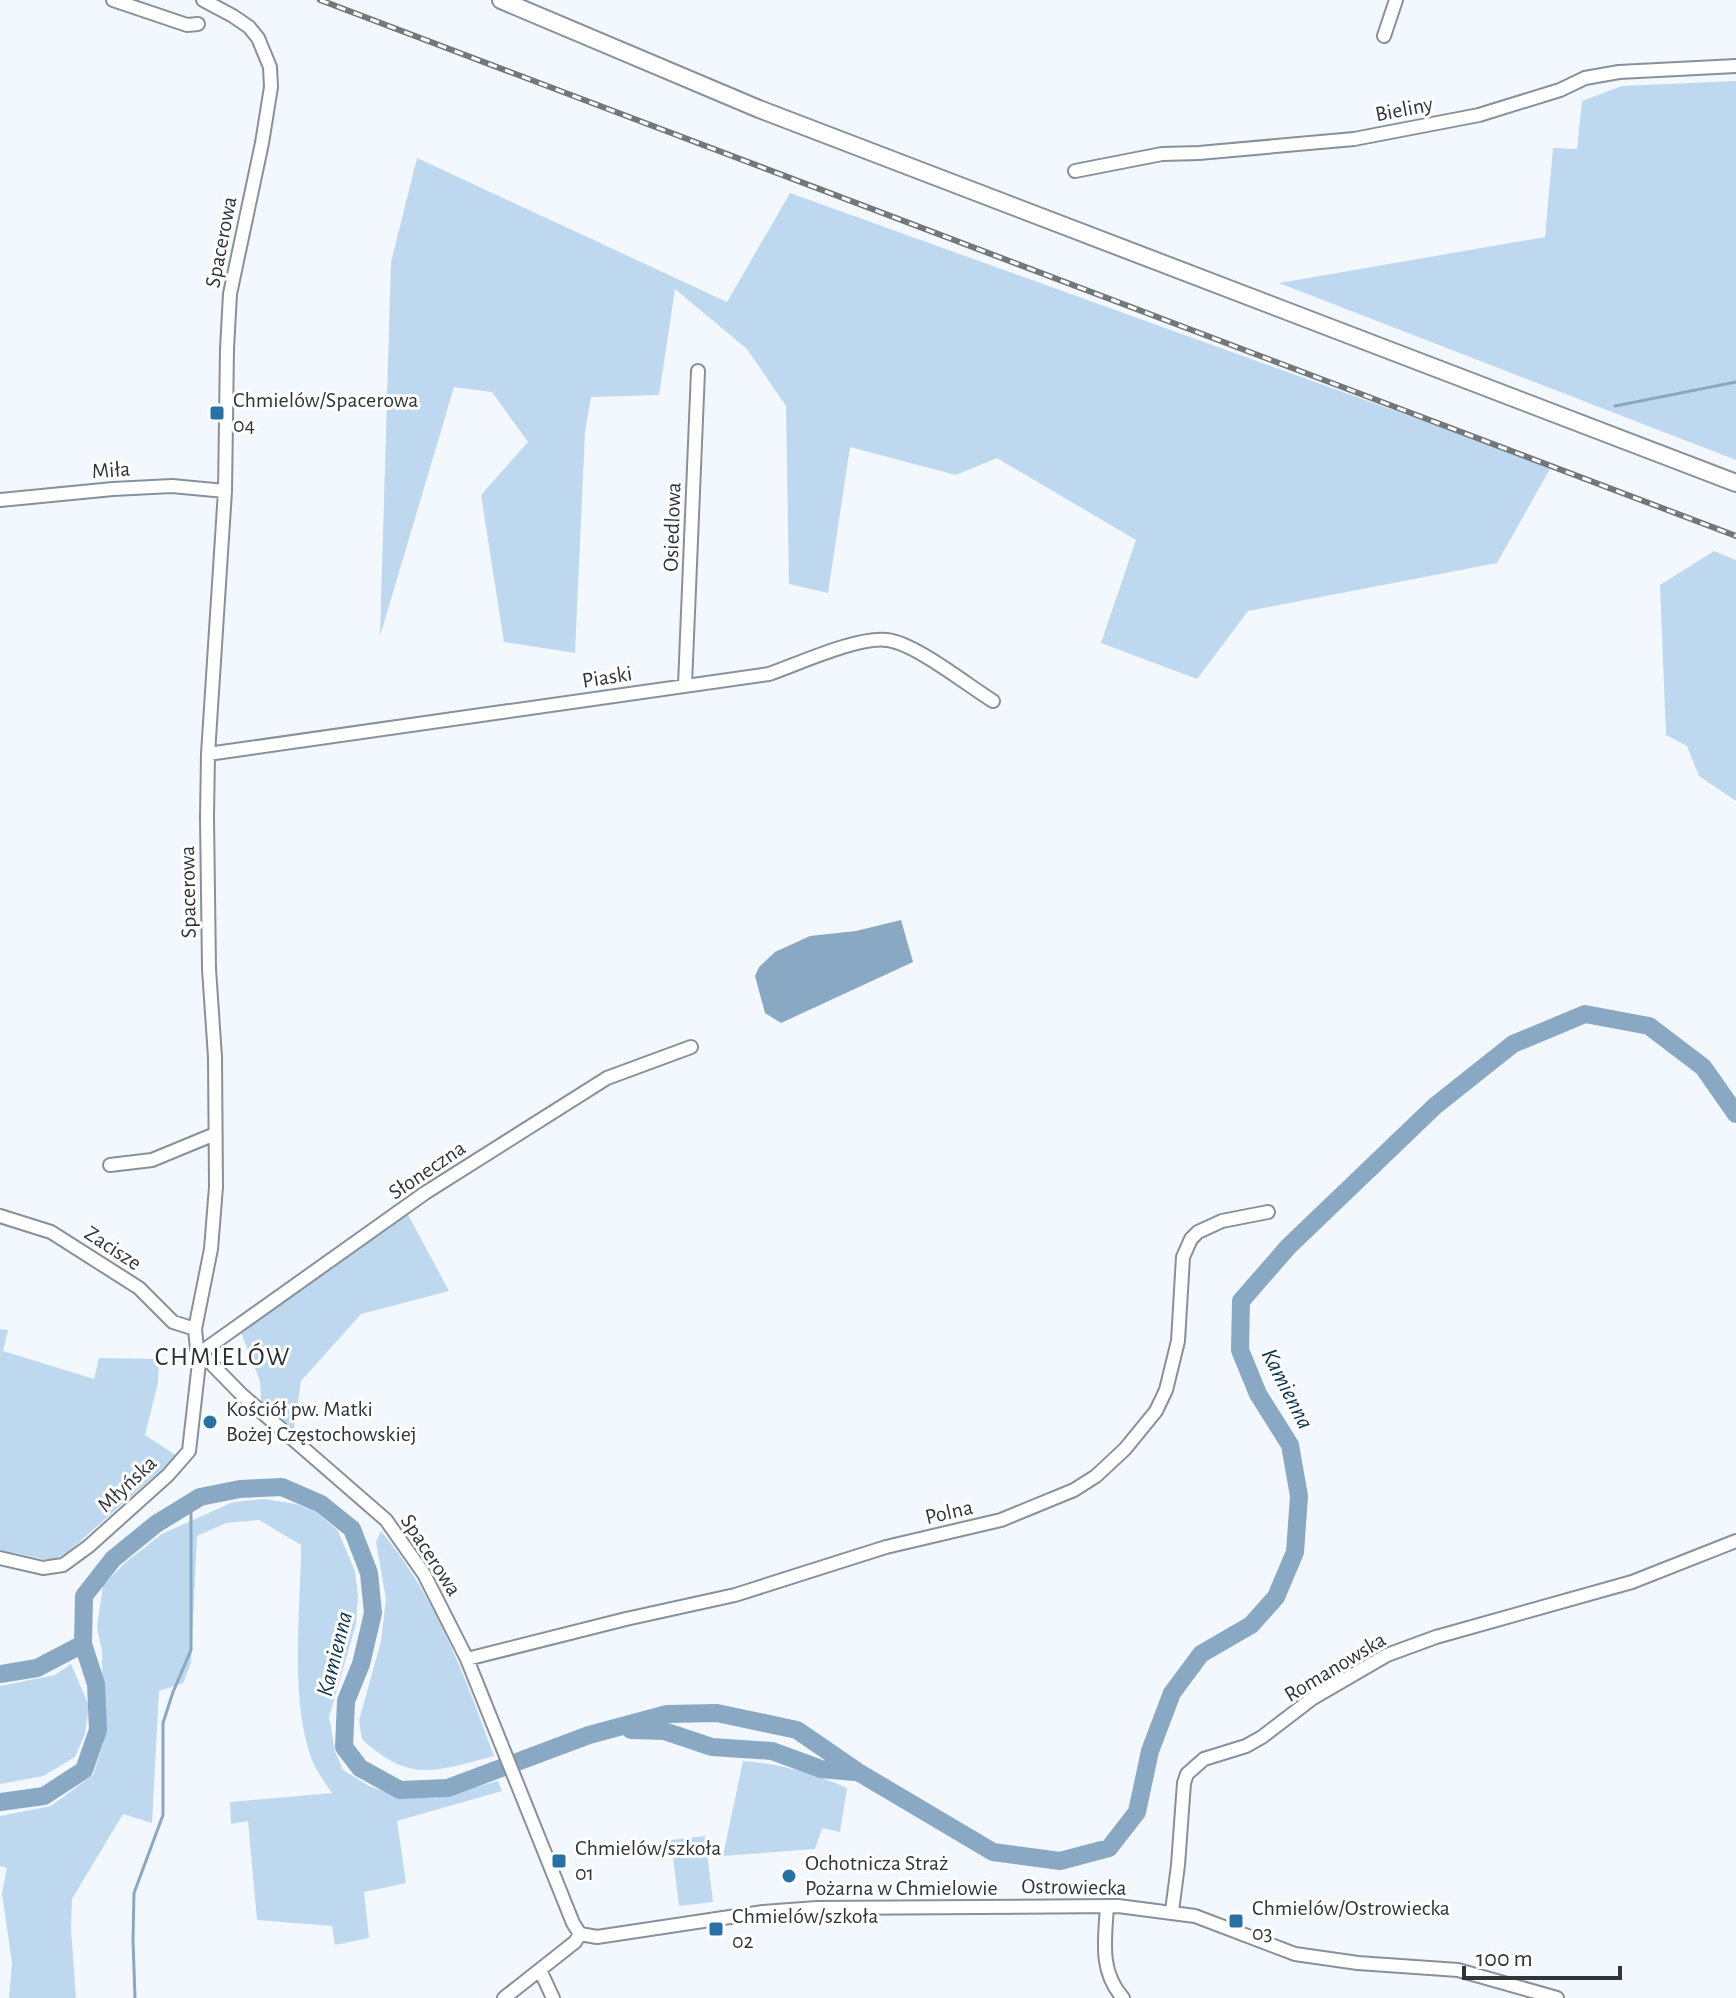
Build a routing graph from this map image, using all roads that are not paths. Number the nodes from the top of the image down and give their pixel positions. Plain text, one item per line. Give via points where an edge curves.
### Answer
1 (113, 0) edge
2 (203, 0) edge
3 (501, 0) edge
4 (512, 0) edge
5 (1396, 0) edge
6 (198, 24) dead end
7 (560, 25) junction
8 (1384, 36) dead end
9 (1736, 66) edge
10 (1075, 171) dead end
11 (698, 371) dead end
12 (1736, 483) edge
13 (225, 491) junction
14 (0, 500) edge
15 (685, 685) junction
16 (993, 701) dead end
17 (208, 754) junction
18 (691, 1047) dead end
19 (215, 1134) junction
20 (110, 1165) dead end
21 (1268, 1212) dead end
22 (0, 1216) edge
23 (195, 1329) junction
24 (200, 1354) junction
25 (1736, 1541) edge
26 (0, 1558) edge
27 (467, 1659) junction
28 (1107, 1906) junction
29 (1172, 1911) junction
30 (580, 1934) junction
31 (540, 1970) junction
32 (504, 1998) edge
33 (553, 1998) edge
34 (1123, 1998) edge
35 (1557, 1998) edge

1 - 6 street
2 - 13 street, Spacerowa via 258,38 270,67 271,87 230,294
3 - 7 main road
4 - 7 main road
5 - 8 street
7 - 12 main road via 759,109
9 - 10 street, Bieliny via 1619,72 1585,78 1479,115 1354,139 1162,154
11 - 15 street, Osiedlowa
13 - 14 street, Miła via 172,486
13 - 17 street, Spacerowa
15 - 16 street, Piaski via 769,674 874,639 906,646
15 - 17 street, Piaski
17 - 19 street, Spacerowa
18 - 24 street, Słoneczna via 607,1078 425,1193
19 - 20 street via 152,1160
19 - 23 street, Spacerowa via 211,1249
21 - 27 street, Polna via 1222,1221 1191,1239 1183,1257 1178,1341 1166,1390 1125,1449 1074,1490 1001,1520 886,1547 735,1595
22 - 23 street, Zacisze via 51,1232 139,1288 173,1322
23 - 24 street, Spacerowa
24 - 26 street, Młyńska via 189,1451 168,1475 63,1565 43,1568
24 - 27 street, Spacerowa via 386,1520 424,1574
25 - 29 street, Romanowska via 1632,1582 1387,1655 1313,1698 1262,1737 1204,1759 1184,1783
27 - 30 street, Spacerowa
28 - 29 street, Ostrowiecka
28 - 30 street, Ostrowiecka via 817,1908 597,1937
28 - 34 street via 1106,1966 1111,1985
29 - 35 street, Ostrowiecka via 1295,1954 1458,1970
30 - 31 street
31 - 32 street
31 - 33 street

